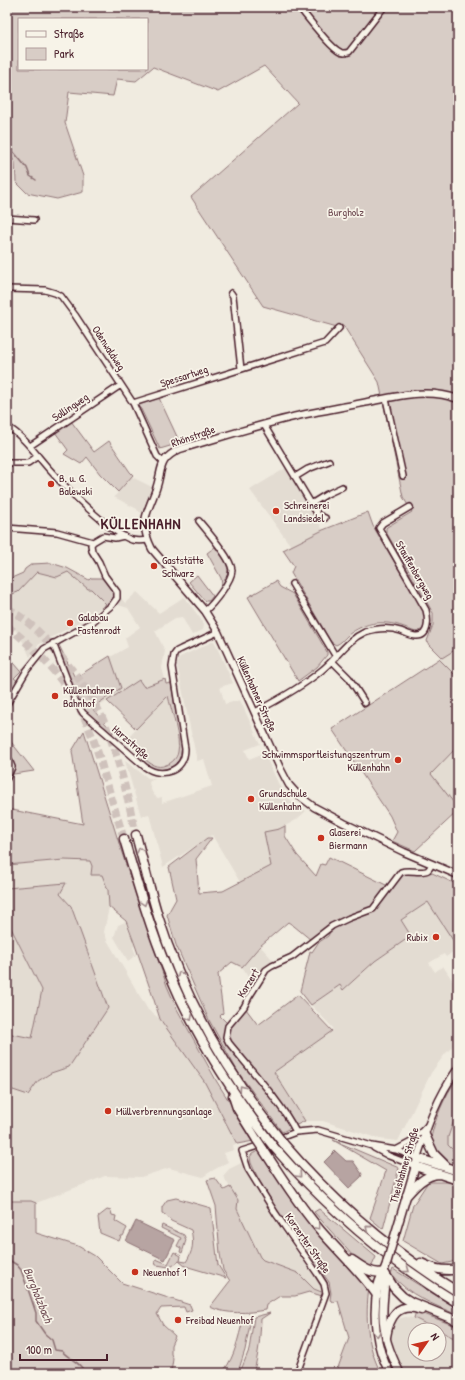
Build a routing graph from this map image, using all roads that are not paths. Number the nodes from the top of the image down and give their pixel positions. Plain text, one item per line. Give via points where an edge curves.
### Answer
1 (299, 7) edge
2 (384, 7) edge
3 (7, 218) edge
4 (34, 220) dead end
5 (7, 289) edge
6 (231, 293) dead end
7 (339, 328) dead end
8 (241, 369) junction
9 (121, 385) junction
10 (386, 399) junction
11 (458, 399) edge
12 (133, 403) junction
13 (264, 425) junction
14 (7, 426) edge
15 (30, 446) junction
16 (38, 456) junction
17 (329, 461) dead end
18 (163, 462) junction
19 (7, 463) edge
20 (403, 476) dead end
21 (295, 477) junction
22 (342, 487) dead end
23 (311, 504) junction
24 (410, 507) dead end
25 (325, 518) dead end
26 (199, 521) dead end
27 (7, 528) edge
28 (124, 536) junction
29 (148, 540) junction
30 (93, 542) junction
31 (292, 584) dead end
32 (205, 611) junction
33 (218, 632) junction
34 (53, 643) junction
35 (334, 659) junction
36 (365, 703) dead end
37 (7, 704) edge
38 (255, 712) junction
39 (7, 755) edge
40 (7, 778) edge
41 (136, 834) tunnel mouth
42 (124, 839) tunnel mouth
43 (432, 864) junction
44 (458, 875) edge
45 (458, 1068) edge
46 (228, 1084) junction
47 (428, 1124) junction
48 (296, 1132) junction
49 (424, 1135) junction
50 (372, 1146) junction
51 (396, 1150) junction
52 (416, 1162) junction
53 (448, 1168) junction
54 (458, 1171) edge
55 (440, 1174) junction
56 (458, 1180) edge
57 (407, 1195) junction
58 (399, 1252) junction
59 (343, 1255) junction
60 (458, 1269) edge
61 (384, 1272) junction
62 (458, 1292) edge
63 (376, 1295) junction
64 (458, 1303) edge
65 (434, 1311) junction
66 (458, 1321) edge
67 (386, 1336) junction
68 (297, 1373) edge
69 (390, 1373) edge
70 (400, 1373) edge

1 - 2 street via 329,43 338,51 345,53 349,52
3 - 4 street
5 - 9 street, Odenwaldweg via 45,290 61,296
6 - 8 street
7 - 8 street, Spessartweg via 325,342
8 - 12 street, Spessartweg
9 - 12 street, Odenwaldweg
9 - 15 street, Sollingweg
10 - 11 street, Rhönstraße via 425,393
10 - 13 street, Rhönstraße via 305,414
10 - 20 street
12 - 18 street, Odenwaldweg via 157,456
13 - 18 street, Rhönstraße via 180,449
13 - 21 street
14 - 15 street
15 - 16 street
16 - 19 street via 28,463
16 - 28 street via 73,494
17 - 21 street
18 - 29 street, Rhönstraße via 156,490 144,519
21 - 23 street
22 - 23 street
23 - 25 street via 318,515
24 - 35 street, Stauffenbergweg via 382,523 379,528 426,610 426,628 422,634 416,636 384,628 361,634
26 - 32 street via 232,569 226,585
27 - 30 street via 57,532
28 - 29 street via 134,540
28 - 30 street via 103,536
29 - 32 street, Küllenhahner Straße via 156,554
30 - 34 street via 92,551 117,592 117,598 91,623
31 - 35 street
32 - 33 street, Küllenhahner Straße
33 - 34 street, Harzstraße via 181,649 174,655 172,667 185,757 180,765 160,773 145,768 83,713 75,700
33 - 38 street, Küllenhahner Straße
34 - 37 street via 33,662
35 - 36 street
35 - 38 street, Stauffenbergweg via 306,682
38 - 43 street, Küllenhahner Straße via 283,774 302,799 344,823
39 - 40 street via 12,767
58 -> 41 highway, bridge via 360,1221 304,1167 238,1083 195,1007 173,958 158,917
42 -> 46 highway via 149,921 168,970 198,1033
43 - 44 street, Küllenhahner Straße
43 - 48 street, Korzert via 425,871 401,872 373,909 332,926 292,957 266,970 244,1007 228,1026 226,1037 229,1043 280,1106
45 - 47 street, Theishahner Straße via 442,1093
46 -> 59 highway, bridge via 237,1108 285,1184 306,1213
46 -> 64 highway, bridge via 273,1146 320,1197 362,1235 410,1272
47 - 49 street, Theishahner Straße
47 - 51 street via 411,1142
48 - 50 street via 318,1130
48 - 68 street, Korzerter Straße via 242,1151 248,1169 324,1284 326,1293
49 - 52 street, Theishahner Straße
49 - 53 highway via 434,1154
50 - 51 street
50 - 52 street via 389,1156
51 - 52 street
52 - 53 highway
52 - 55 highway
52 - 57 main road, Theishahner Straße
53 - 54 highway
55 - 56 highway
55 - 57 highway via 422,1180
57 - 61 main road, Theishahner Straße, bridge
58 - 60 highway via 429,1268
58 - 62 highway
59 - 61 highway via 370,1272
59 - 63 highway
61 - 63 main road, Theishahner Straße
61 - 65 highway via 399,1294
61 - 67 main road, Theishahner Straße via 386,1286 383,1317
63 -> 69 main road, Theishahner Straße via 378,1346
65 - 66 highway
65 - 67 highway via 411,1308 401,1310 390,1319
67 - 70 main road, Theishahner Straße via 392,1358

